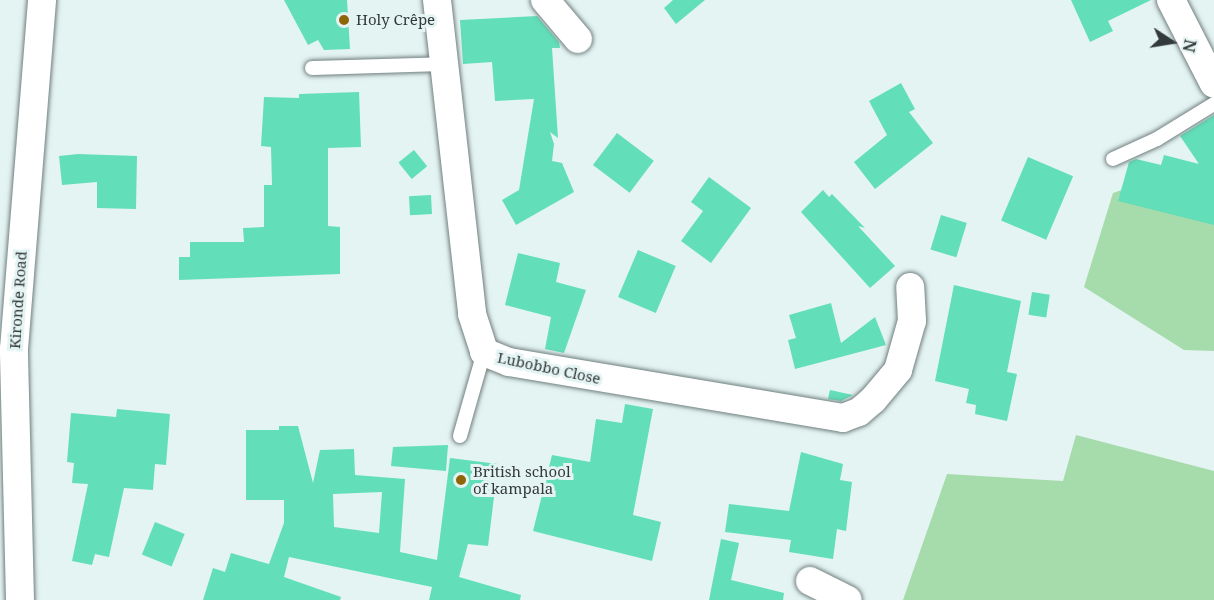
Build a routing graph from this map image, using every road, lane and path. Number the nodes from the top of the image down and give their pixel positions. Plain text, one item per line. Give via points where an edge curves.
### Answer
1 (42, 0) edge
2 (437, 0) edge
3 (545, 0) edge
4 (1171, 0) edge
5 (578, 39) dead end
6 (444, 64) junction
7 (312, 68) dead end
8 (1214, 84) edge
9 (1214, 104) edge
10 (1113, 159) dead end
11 (910, 287) dead end
12 (484, 352) junction
13 (460, 436) dead end
14 (810, 581) dead end
15 (20, 600) edge
16 (848, 600) edge

1 - 15 street, Kironde Road via 14,349
2 - 6 street, Lubobbo Close
3 - 5 street
4 - 8 street
6 - 7 lane
6 - 12 street, Lubobbo Close via 472,314
9 - 10 lane via 1157,139
11 - 12 street, Lubobbo Close via 912,321 898,370 859,412 843,418 509,362
12 - 13 lane
14 - 16 street

